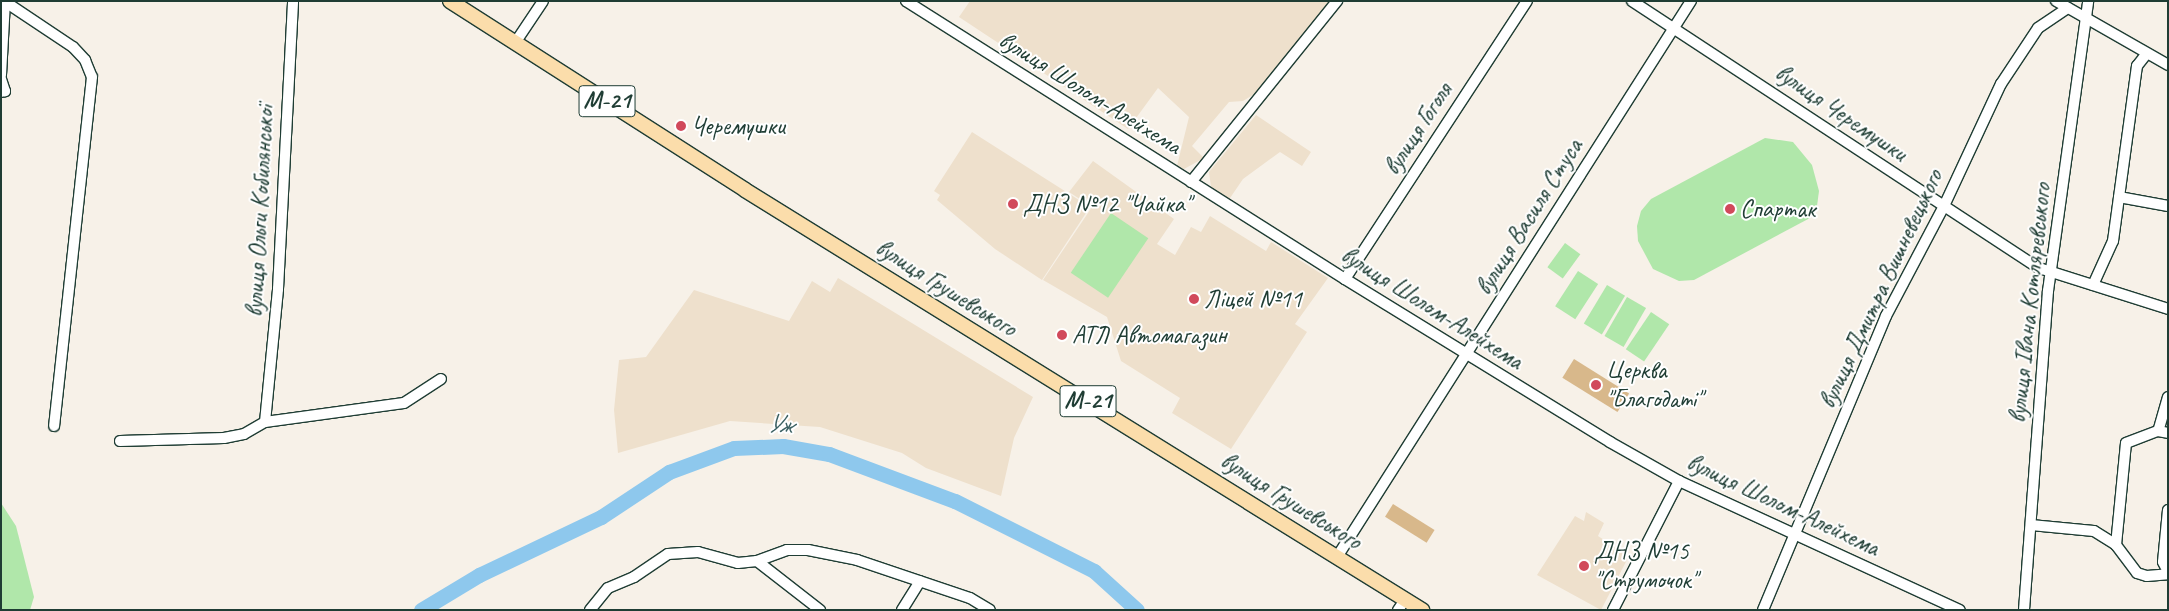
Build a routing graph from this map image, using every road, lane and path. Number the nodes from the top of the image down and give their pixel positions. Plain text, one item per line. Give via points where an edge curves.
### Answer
1 (293, 1) edge
2 (450, 1) edge
3 (544, 1) edge
4 (906, 1) edge
5 (1337, 1) edge
6 (1527, 1) edge
7 (1632, 1) edge
8 (1691, 1) edge
9 (2056, 1) edge
10 (2088, 1) edge
11 (6, 2) edge
12 (2068, 8) junction
13 (2085, 18) junction
14 (1674, 27) junction
15 (516, 43) junction
16 (2147, 53) junction
17 (2168, 65) edge
18 (1, 74) edge
19 (1, 79) edge
20 (1, 92) edge
21 (1191, 182) junction
22 (2119, 197) junction
23 (1944, 206) junction
24 (2168, 206) edge
25 (2052, 272) junction
26 (1345, 280) junction
27 (2093, 285) junction
28 (2168, 310) edge
29 (1467, 356) junction
30 (441, 379) dead end
31 (2168, 397) edge
32 (265, 422) junction
33 (54, 426) dead end
34 (2163, 432) edge
35 (120, 441) dead end
36 (1679, 482) junction
37 (2168, 510) edge
38 (2031, 525) junction
39 (1794, 534) junction
40 (2116, 545) junction
41 (1337, 557) junction
42 (757, 561) junction
43 (2168, 573) edge
44 (920, 581) junction
45 (1402, 605) edge
46 (590, 610) edge
47 (820, 610) edge
48 (902, 610) edge
49 (990, 610) edge
50 (1422, 610) edge
51 (1613, 610) edge
52 (1763, 610) edge
53 (1960, 610) edge
54 (2024, 610) edge

1 - 32 street, вулиця Ольги Кобилянської via 278,289
2 - 15 highway, вулиця Грушевського / М-21
3 - 15 street
4 - 21 street, вулиця Шолом-Алейхема
5 - 21 street
6 - 26 street, вулиця Гоголя
7 - 14 street, вулиця Черемушки
8 - 14 street, вулиця Василя Стуса
9 - 12 street
10 - 13 street, вулиця Івана Котляревського
11 - 18 street
11 - 33 street via 73,48 92,77
12 - 13 street
12 - 23 street, вулиця Дмитра Вишневецького via 2038,28 2012,64
13 - 16 street
13 - 25 street, вулиця Івана Котляревського
14 - 23 street, вулиця Черемушки
14 - 29 street, вулиця Василя Стуса
15 - 41 highway, вулиця Грушевського / М-21 via 753,195
16 - 17 street
16 - 22 street via 2138,66
19 - 20 street via 5,91
21 - 26 street, вулиця Шолом-Алейхема
22 - 24 street
22 - 27 street via 2113,241
23 - 25 street, вулиця Черемушки via 2034,265
23 - 39 street, вулиця Дмитра Вишневецького via 1886,316
25 - 27 street, вулиця Черемушки
25 - 38 street, вулиця Івана Котляревського
26 - 29 street, вулиця Шолом-Алейхема
27 - 28 street, вулиця Черемушки
29 - 36 street, вулиця Шолом-Алейхема
29 - 41 street, вулиця Василя Стуса
30 - 32 street via 404,403
31 - 34 street
32 - 35 street via 244,434 224,438
34 - 40 street via 2126,444
36 - 39 street, вулиця Шолом-Алейхема
36 - 51 street
37 - 43 street via 2163,562
38 - 40 street via 2094,531
38 - 54 street, вулиця Івана Котляревського
39 - 52 street, вулиця Дмитра Вишневецького
39 - 53 street, вулиця Шолом-Алейхема
40 - 43 street via 2137,573 2147,576
41 - 45 highway, вулиця Грушевського / М-21
42 - 44 street via 787,550 808,550 857,560
42 - 46 street via 738,562 698,552 668,554 634,578 608,588
42 - 47 street
44 - 48 street
44 - 49 street via 970,598
45 - 50 highway, вулиця Грушевського / М-21

